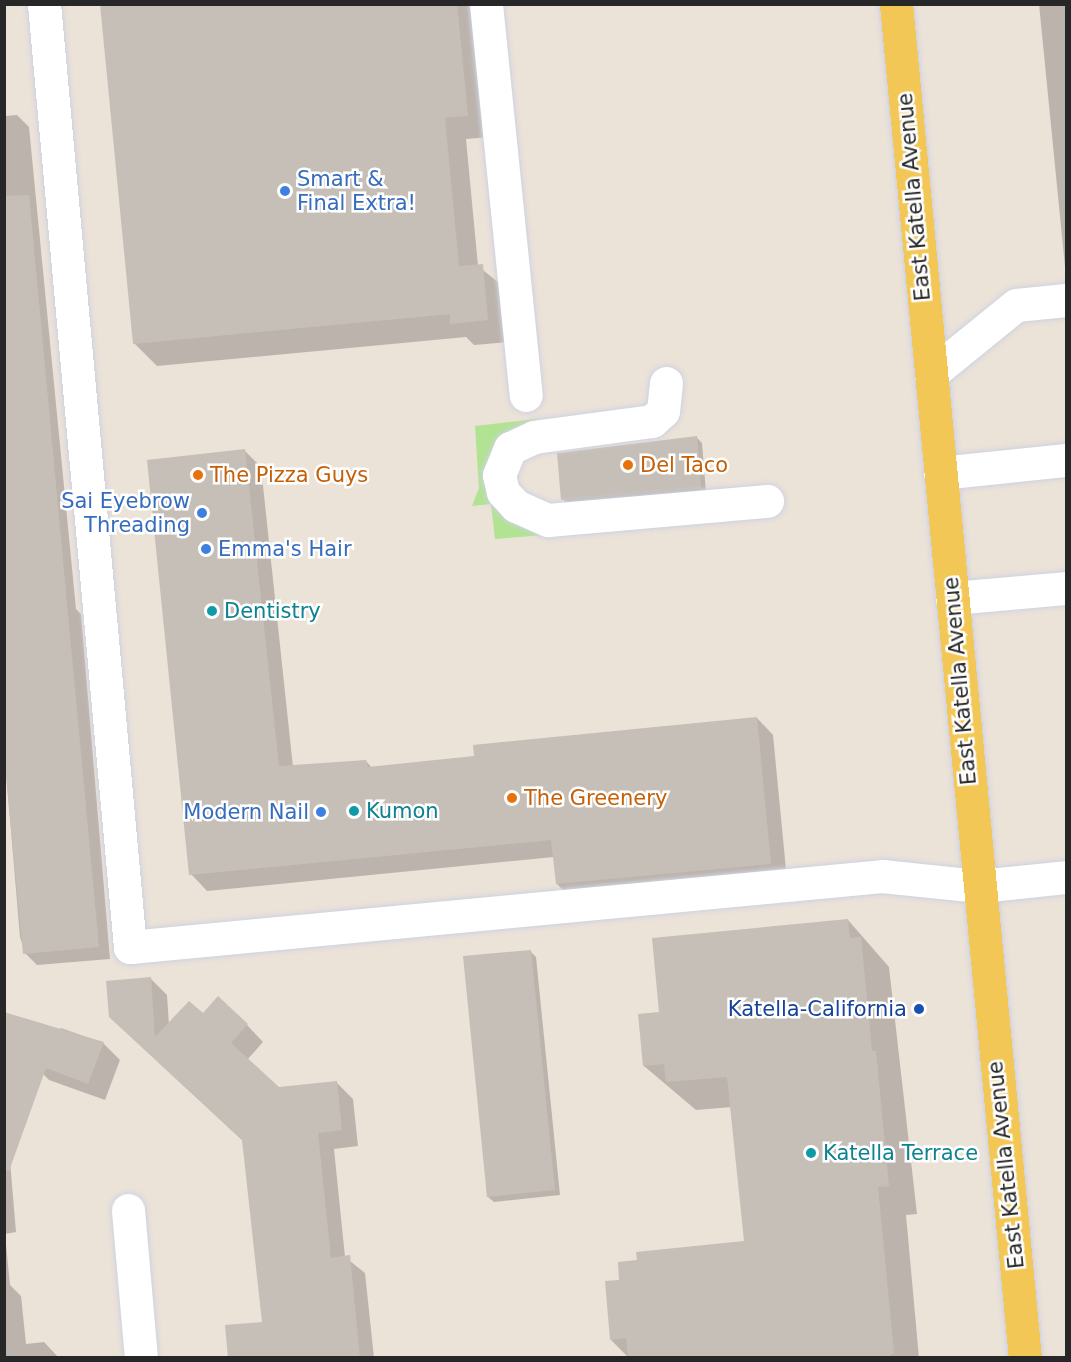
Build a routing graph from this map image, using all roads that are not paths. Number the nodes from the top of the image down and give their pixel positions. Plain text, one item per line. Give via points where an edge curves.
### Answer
1 (44, 4) edge
2 (486, 4) edge
3 (896, 4) edge
4 (1066, 300) edge
5 (931, 374) junction
6 (666, 383) dead end
7 (526, 395) dead end
8 (1066, 460) edge
9 (940, 473) junction
10 (767, 501) dead end
11 (1066, 588) edge
12 (952, 598) junction
13 (1066, 877) edge
14 (979, 886) junction
15 (128, 1210) dead end
16 (141, 1358) edge
17 (1025, 1358) edge

1 - 14 street via 130,947 882,876
2 - 7 street
3 - 5 main road, East Katella Avenue
4 - 5 street via 1016,305
5 - 9 main road, East Katella Avenue
6 - 10 street via 663,411 652,421 534,437 510,448 499,475 503,492 516,506 548,520
8 - 9 street
9 - 12 main road, East Katella Avenue
11 - 12 street
12 - 14 main road, East Katella Avenue
13 - 14 street
14 - 17 main road, East Katella Avenue
15 - 16 street

